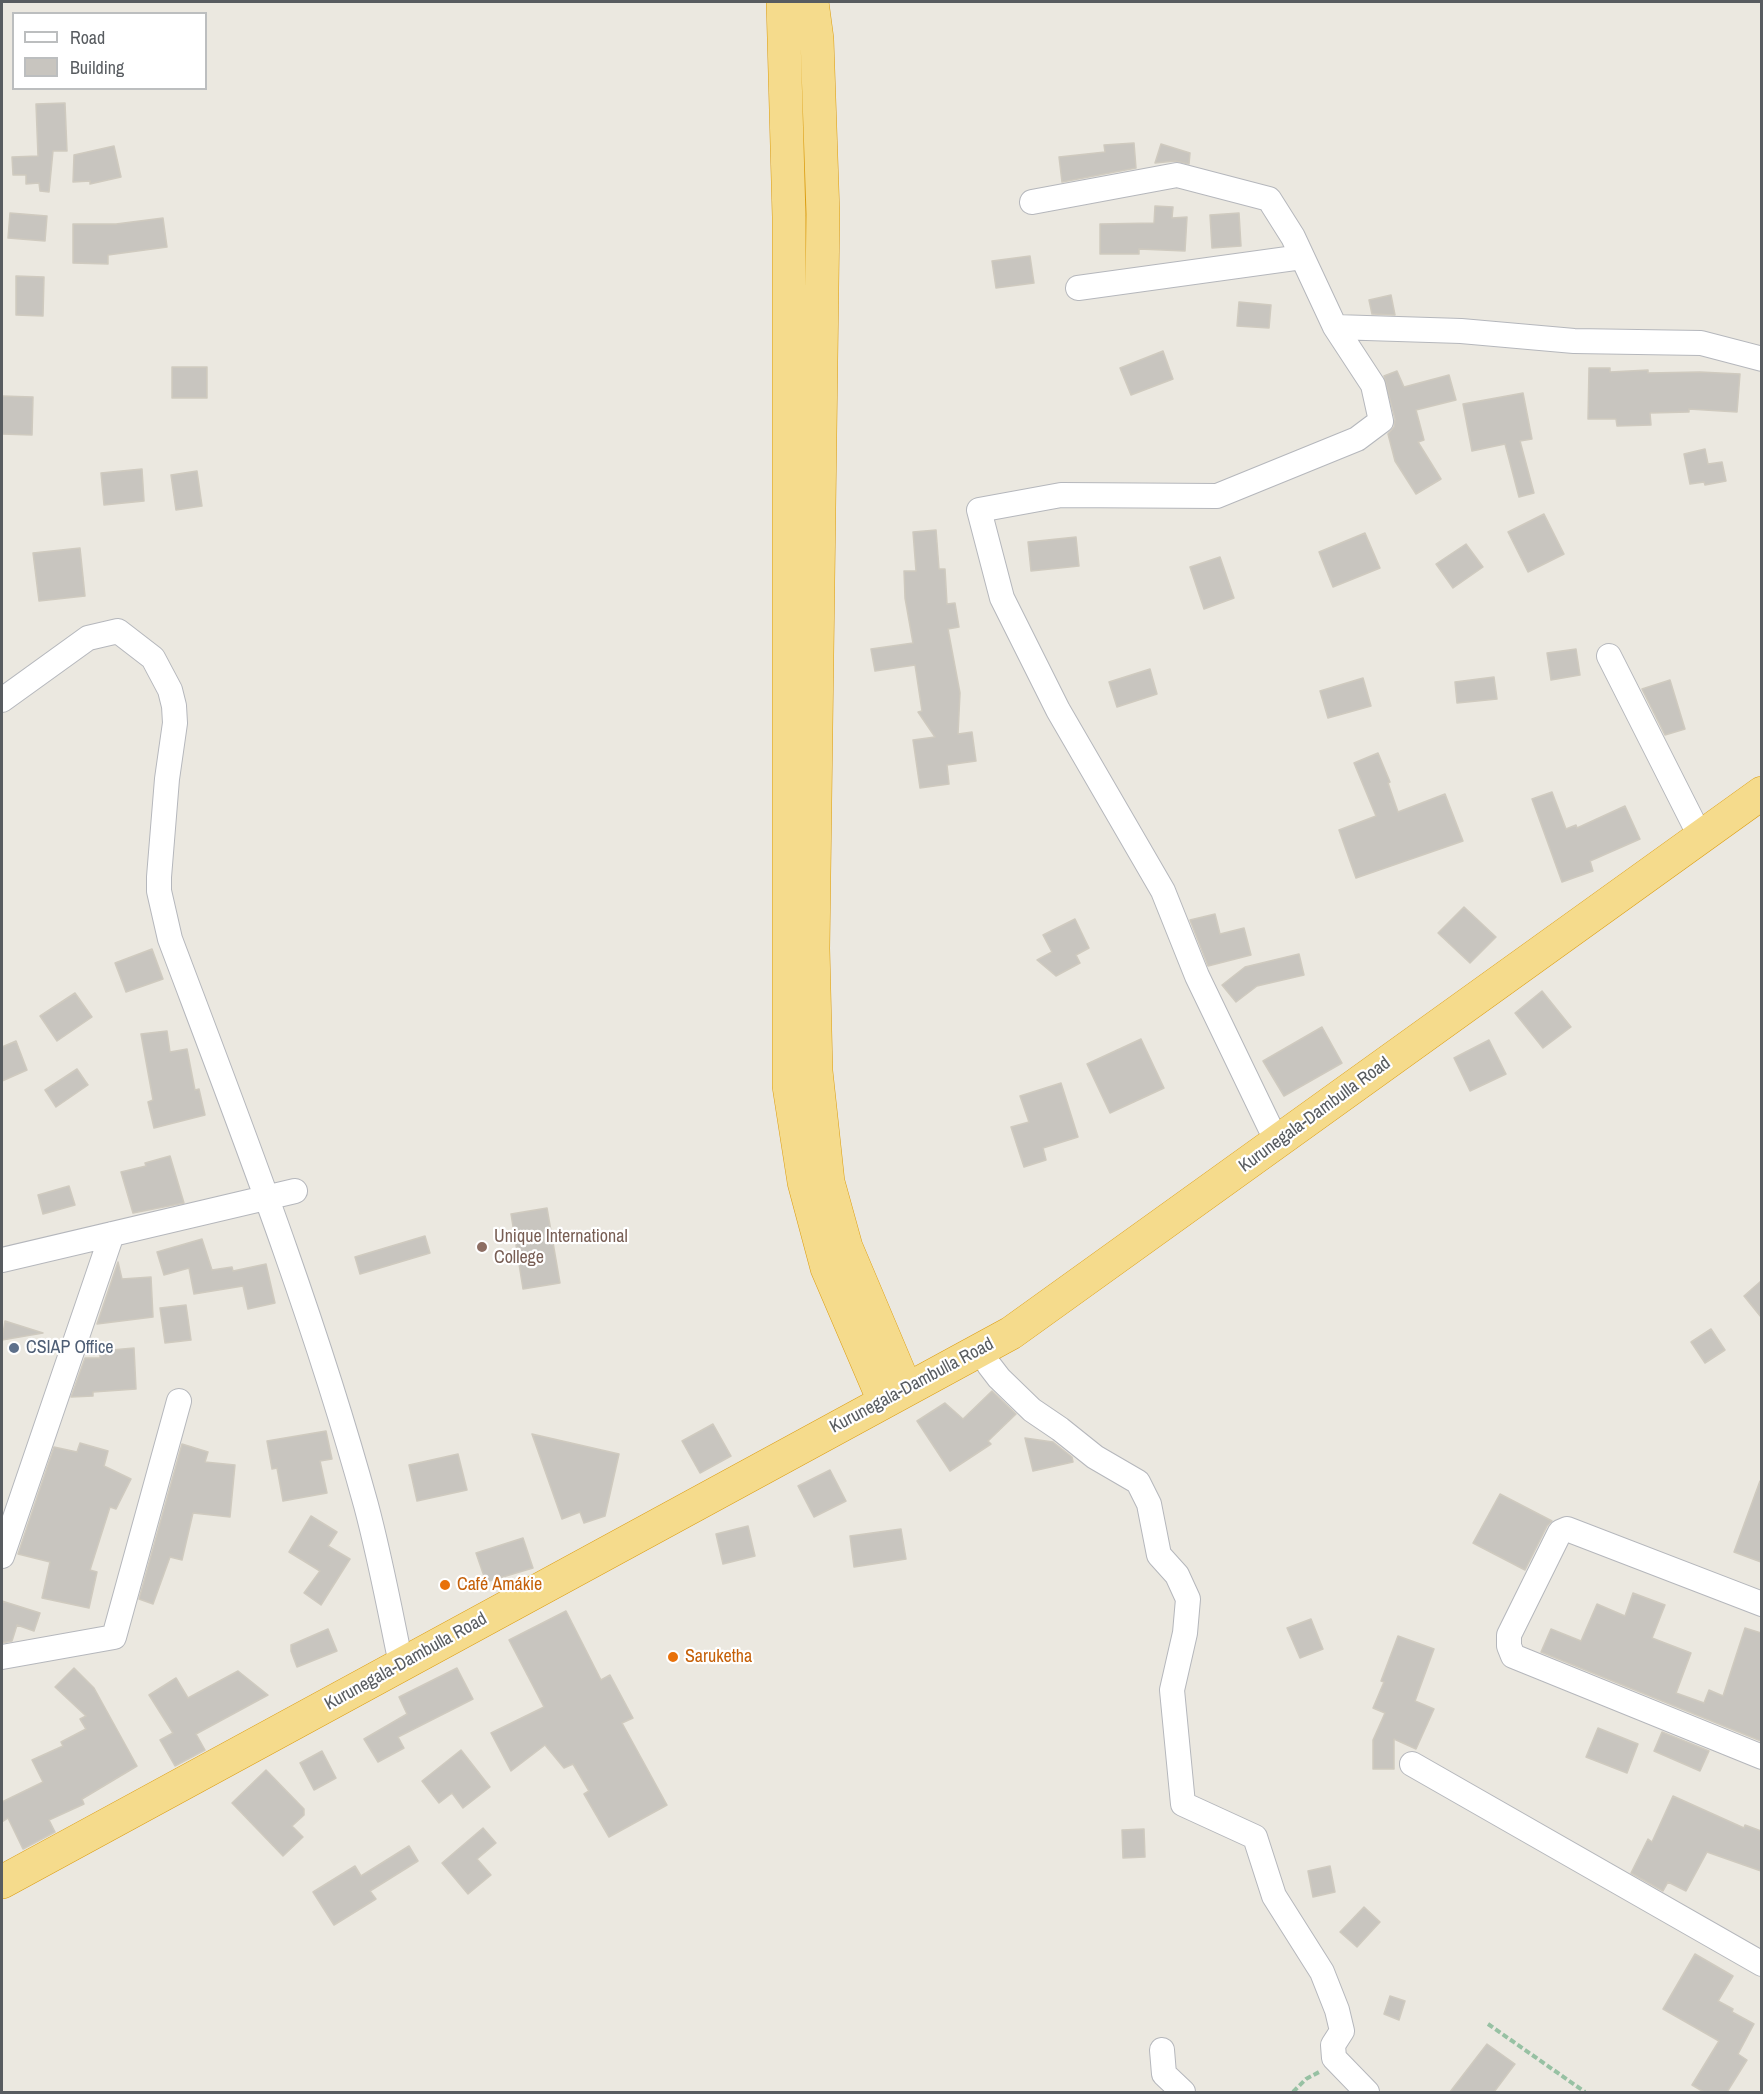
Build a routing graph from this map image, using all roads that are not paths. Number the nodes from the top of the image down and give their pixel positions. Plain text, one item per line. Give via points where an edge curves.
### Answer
1 (783, 2) edge
2 (812, 2) edge
3 (1032, 202) dead end
4 (1302, 257) junction
5 (1078, 288) dead end
6 (1335, 327) junction
7 (1761, 359) edge
8 (1609, 656) dead end
9 (2, 700) edge
10 (1761, 793) edge
11 (1700, 836) junction
12 (1276, 1142) junction
13 (296, 1191) dead end
14 (267, 1198) junction
15 (112, 1234) junction
16 (2, 1260) edge
17 (989, 1365) dead end
18 (895, 1395) junction
19 (178, 1401) dead end
20 (2, 1556) edge
21 (1761, 1604) edge
22 (2, 1657) edge
23 (401, 1664) junction
24 (1761, 1757) edge
25 (1412, 1764) dead end
26 (2, 1882) edge
27 (1761, 1964) edge
28 (1162, 2050) dead end
29 (1183, 2092) edge
30 (1366, 2092) edge

1 - 18 highway via 789,218 789,1086 804,1182 827,1268
2 - 18 highway via 817,39 823,214 813,948 816,1071 828,1182
3 - 4 street via 1177,175 1269,199
4 - 5 street
4 - 6 street
6 - 7 street via 1461,331 1574,341 1701,343
6 - 12 street via 1373,385 1381,421 1357,439 1217,496 1061,495 979,510 1002,598 1058,710 1163,891 1197,976
8 - 11 street
9 - 14 street via 88,638 118,631 153,658 161,670 170,690 175,723 166,779 159,877 164,918
10 - 11 highway, Kurunegala-Dambulla Road
11 - 12 highway, Kurunegala-Dambulla Road
12 - 18 highway, Kurunegala-Dambulla Road via 1011,1333
13 - 14 street
14 - 15 street
14 - 23 street via 366,1506
15 - 16 street
15 - 20 street
17 - 30 street via 1032,1410 1095,1457 1138,1482 1149,1504 1159,1555 1177,1575 1188,1599 1172,1690 1183,1804 1255,1837 1274,1896 1322,1972 1337,2010 1342,2031 1333,2045 1334,2058
18 - 23 highway, Kurunegala-Dambulla Road
19 - 22 street via 114,1637
21 - 24 street via 1568,1529 1560,1532 1509,1635 1513,1656
23 - 26 highway, Kurunegala-Dambulla Road
25 - 27 street
28 - 29 street via 1164,2074

